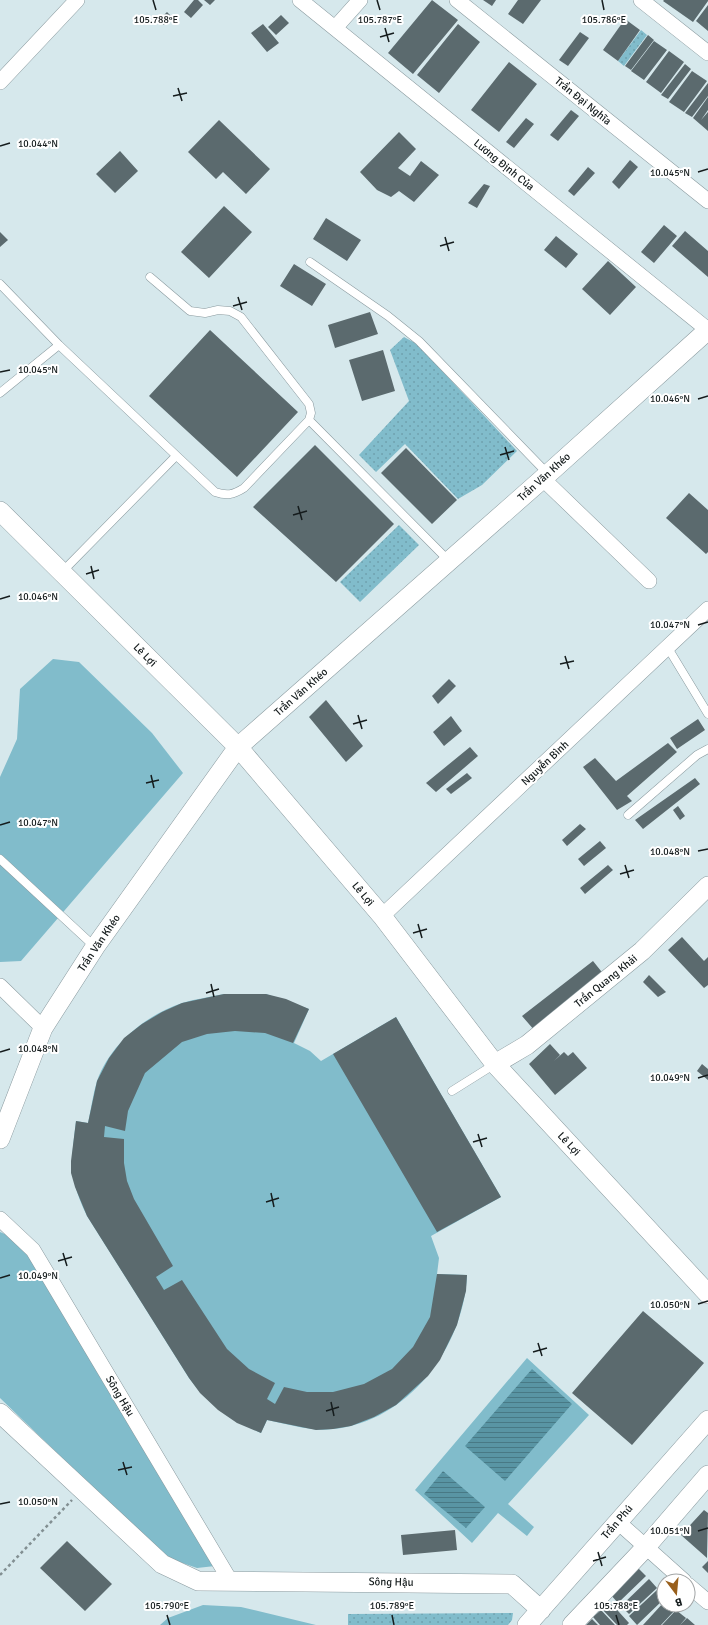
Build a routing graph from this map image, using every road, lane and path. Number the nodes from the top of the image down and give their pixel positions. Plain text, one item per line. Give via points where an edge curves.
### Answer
1 (77, 0) edge
2 (300, 0) edge
3 (360, 0) edge
4 (457, 0) edge
5 (644, 1) edge
6 (335, 28) junction
7 (708, 52) edge
8 (0, 82) edge
9 (708, 201) edge
10 (310, 262) dead end
11 (150, 277) dead end
12 (0, 284) edge
13 (708, 330) edge
14 (59, 345) junction
15 (0, 393) edge
16 (309, 420) junction
17 (176, 456) junction
18 (545, 477) junction
19 (0, 511) edge
20 (449, 561) junction
21 (62, 572) junction
22 (649, 582) dead end
23 (708, 609) edge
24 (668, 648) junction
25 (708, 714) edge
26 (238, 747) junction
27 (708, 749) edge
28 (628, 815) dead end
29 (0, 859) edge
30 (708, 886) edge
31 (382, 916) junction
32 (95, 947) junction
33 (0, 986) edge
34 (44, 1028) junction
35 (495, 1064) junction
36 (452, 1090) dead end
37 (0, 1139) edge
38 (0, 1219) edge
39 (708, 1294) edge
40 (0, 1413) edge
41 (708, 1420) edge
42 (708, 1474) edge
43 (82, 1490) junction
44 (618, 1522) junction
45 (645, 1548) junction
46 (675, 1573) edge
47 (0, 1575) edge
48 (231, 1582) junction
49 (696, 1592) edge
50 (708, 1602) edge
51 (541, 1610) junction
52 (527, 1625) edge
53 (572, 1625) edge

1 - 8 street
2 - 6 street, Lương Định Của
3 - 6 street
4 - 9 street, Trần Đại Nghĩa
5 - 7 street
6 - 13 street, Lương Định Của
10 - 18 lane via 388,316 418,341
11 - 16 lane via 190,311 230,311 241,318 303,395 311,413
12 - 14 lane
13 - 18 street, Trần Văn Khéo
14 - 15 lane
14 - 17 lane
16 - 17 lane via 244,488 235,494 215,492
16 - 20 lane
17 - 21 lane
18 - 20 street, Trần Văn Khéo
18 - 22 street
19 - 21 street, Lê Lợi
20 - 26 street, Trần Văn Khéo
21 - 26 street, Lê Lợi
23 - 24 street, Nguyễn Bình
24 - 25 lane
24 - 31 street, Nguyễn Bình
26 - 31 street, Lê Lợi
26 - 32 street, Trần Văn Khéo
27 - 28 lane via 697,755
29 - 32 lane
30 - 35 street, Trần Quang Khải via 642,951 527,1045
31 - 35 street, Lê Lợi
32 - 34 street, Trần Văn Khéo
33 - 34 street
34 - 37 street, Trần Văn Khéo
35 - 36 lane
35 - 39 street, Lê Lợi
38 - 48 street, Sông Hậu via 34,1250
40 - 43 street, Sông Hậu
41 - 44 street, Trần Phú
42 - 45 street
43 - 47 path
43 - 48 street, Sông Hậu via 162,1564 198,1581
44 - 45 street
44 - 51 street, Trần Phú
45 - 46 street
45 - 53 street
48 - 51 street, Sông Hậu via 512,1584
49 - 50 street
51 - 52 street, Trần Phú

